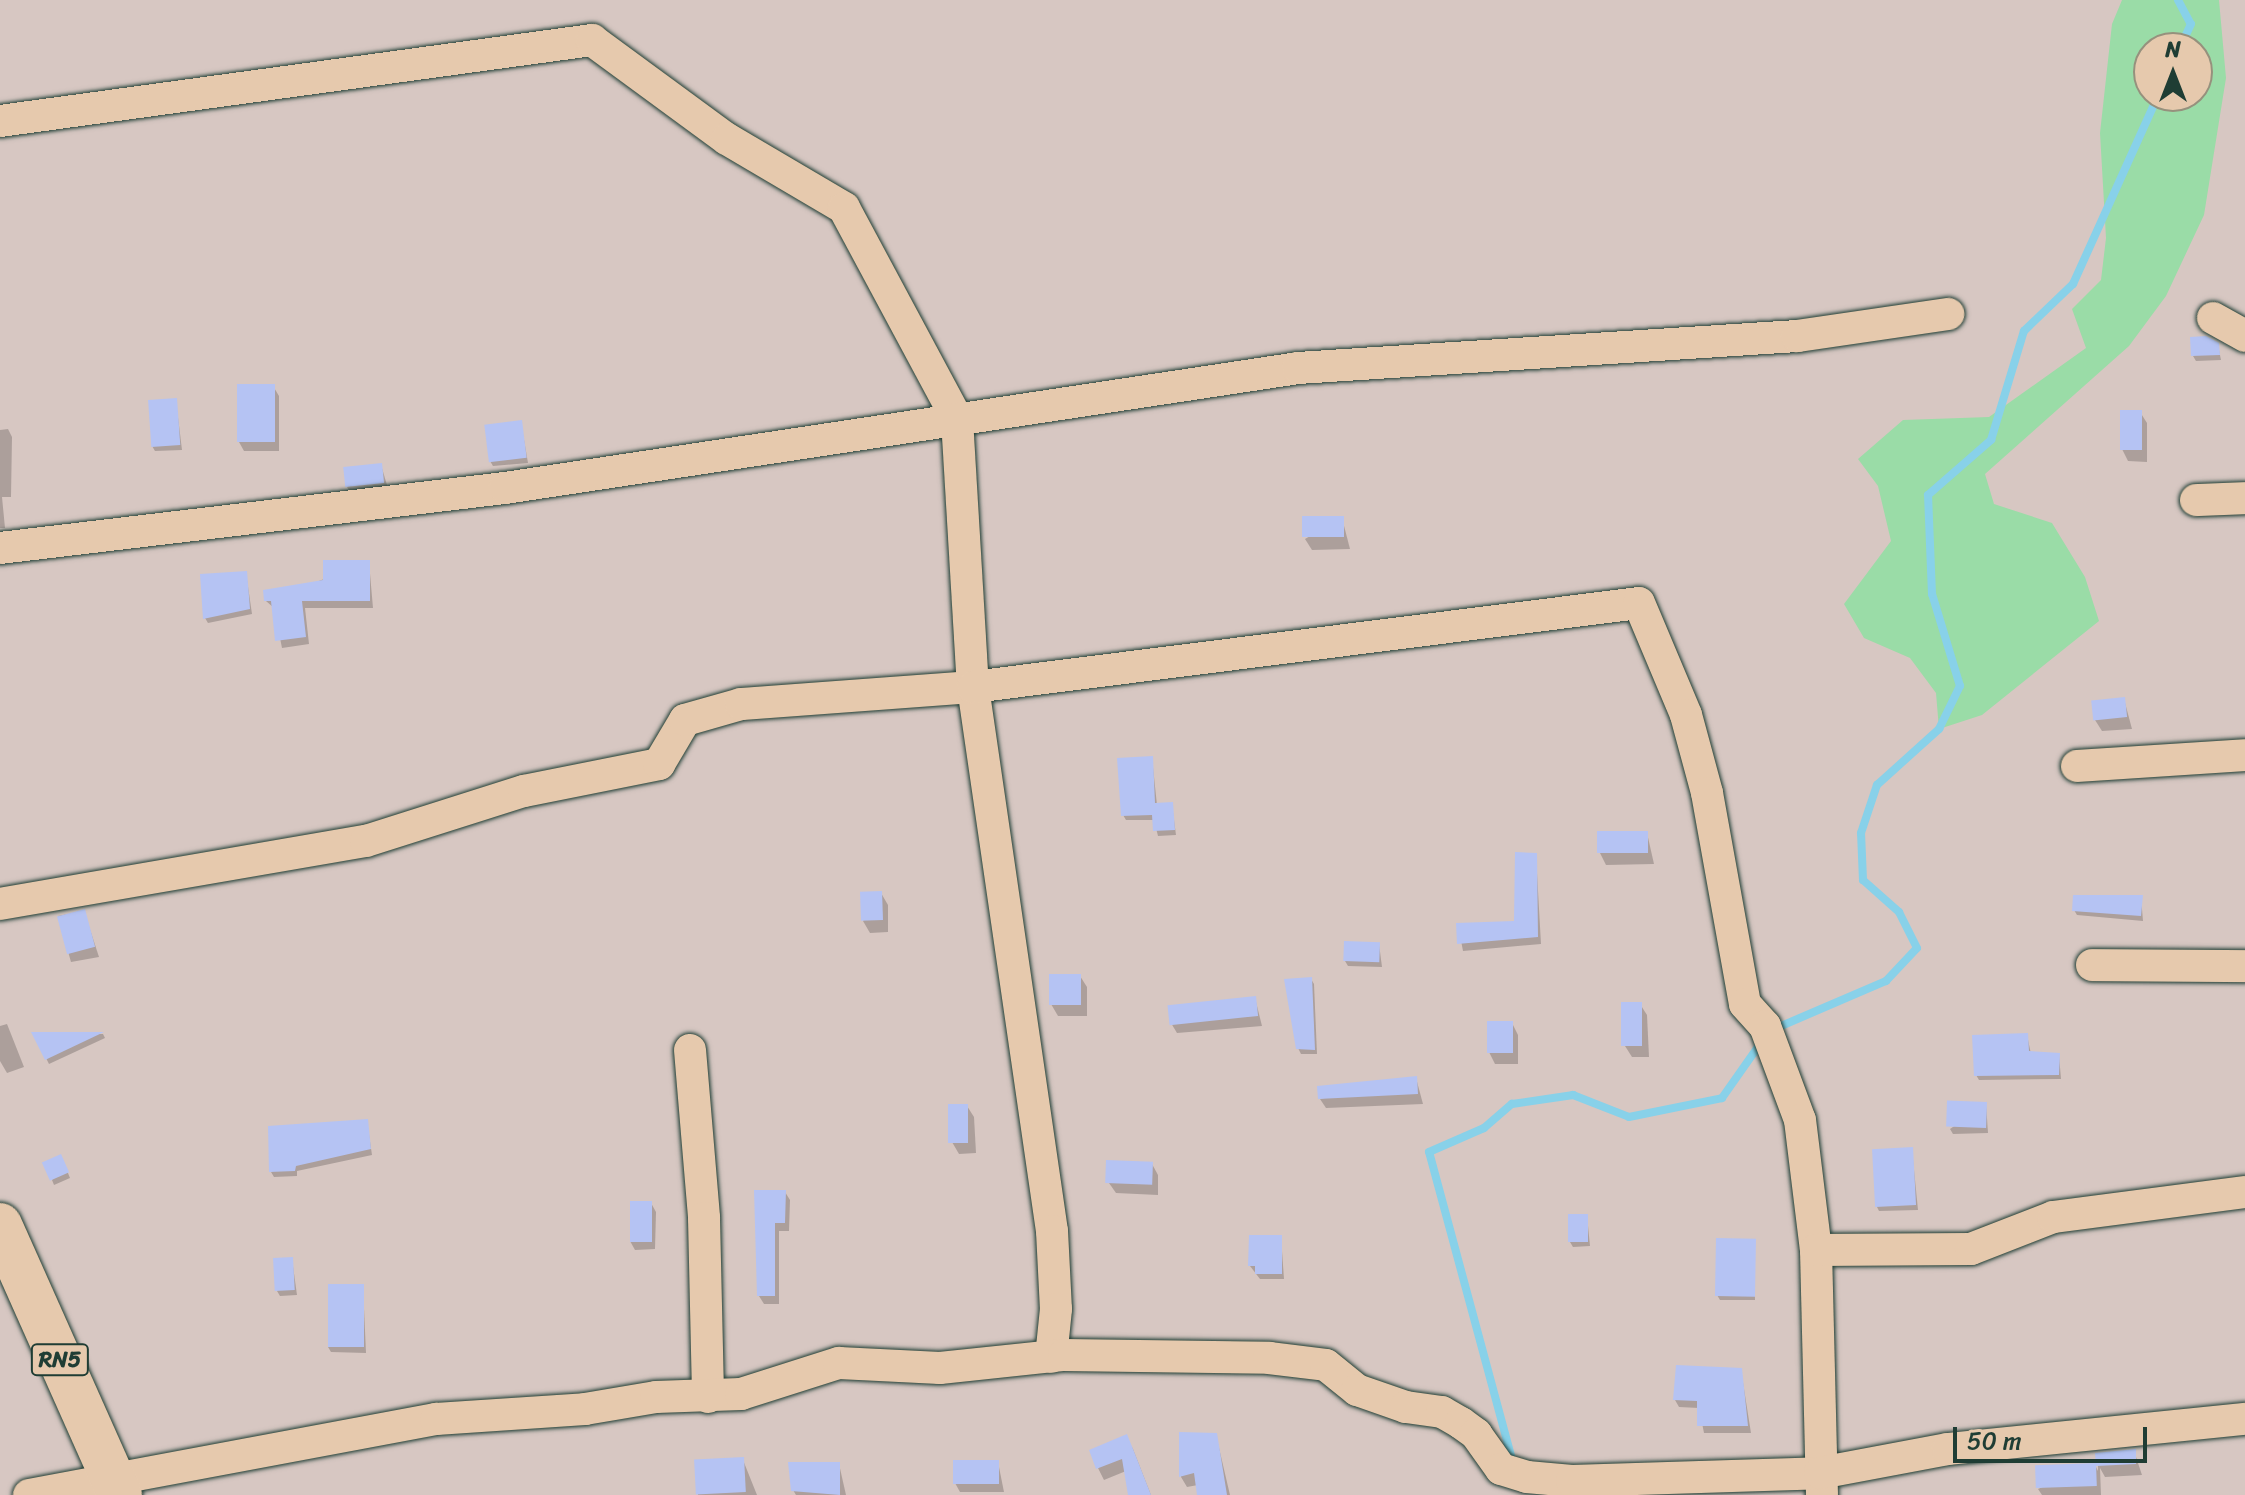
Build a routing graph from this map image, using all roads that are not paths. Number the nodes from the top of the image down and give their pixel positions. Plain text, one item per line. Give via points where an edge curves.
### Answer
1 (0, 121) edge
2 (1948, 314) dead end
3 (2213, 318) dead end
4 (2245, 336) edge
5 (957, 419) junction
6 (2245, 498) edge
7 (2196, 500) dead end
8 (0, 548) edge
9 (973, 687) junction
10 (2245, 755) edge
11 (2077, 766) dead end
12 (0, 904) edge
13 (2092, 965) dead end
14 (2245, 966) edge
15 (690, 1050) dead end
16 (2245, 1192) edge
17 (0, 1225) edge
18 (1816, 1250) junction
19 (15, 1296) edge
20 (1051, 1357) junction
21 (708, 1397) junction
22 (2245, 1419) edge
23 (1821, 1484) edge
24 (115, 1485) edge
25 (29, 1495) edge

1 - 5 street via 592,40 727,139 844,208
2 - 5 street via 1797,336 1298,368
3 - 4 street
5 - 8 street via 505,488
5 - 9 street
6 - 7 street
9 - 12 street via 837,694 695,713 676,731 659,764 524,791 366,841
9 - 18 street via 1639,603 1697,754 1745,1004 1765,1026 1798,1110
9 - 20 street via 1052,1231 1056,1309
10 - 11 street
13 - 14 street
15 - 21 street via 704,1218
16 - 18 street via 2053,1217 1971,1249
17 - 19 highway, RN5
18 - 23 street
19 - 24 highway, RN5
20 - 21 street via 940,1368 839,1363 741,1394
20 - 23 street via 1269,1358 1326,1365 1357,1390 1406,1407 1442,1412 1476,1434 1501,1469 1527,1477
21 - 24 street via 656,1397 585,1409 436,1419
22 - 23 street via 1948,1449
24 - 25 street

